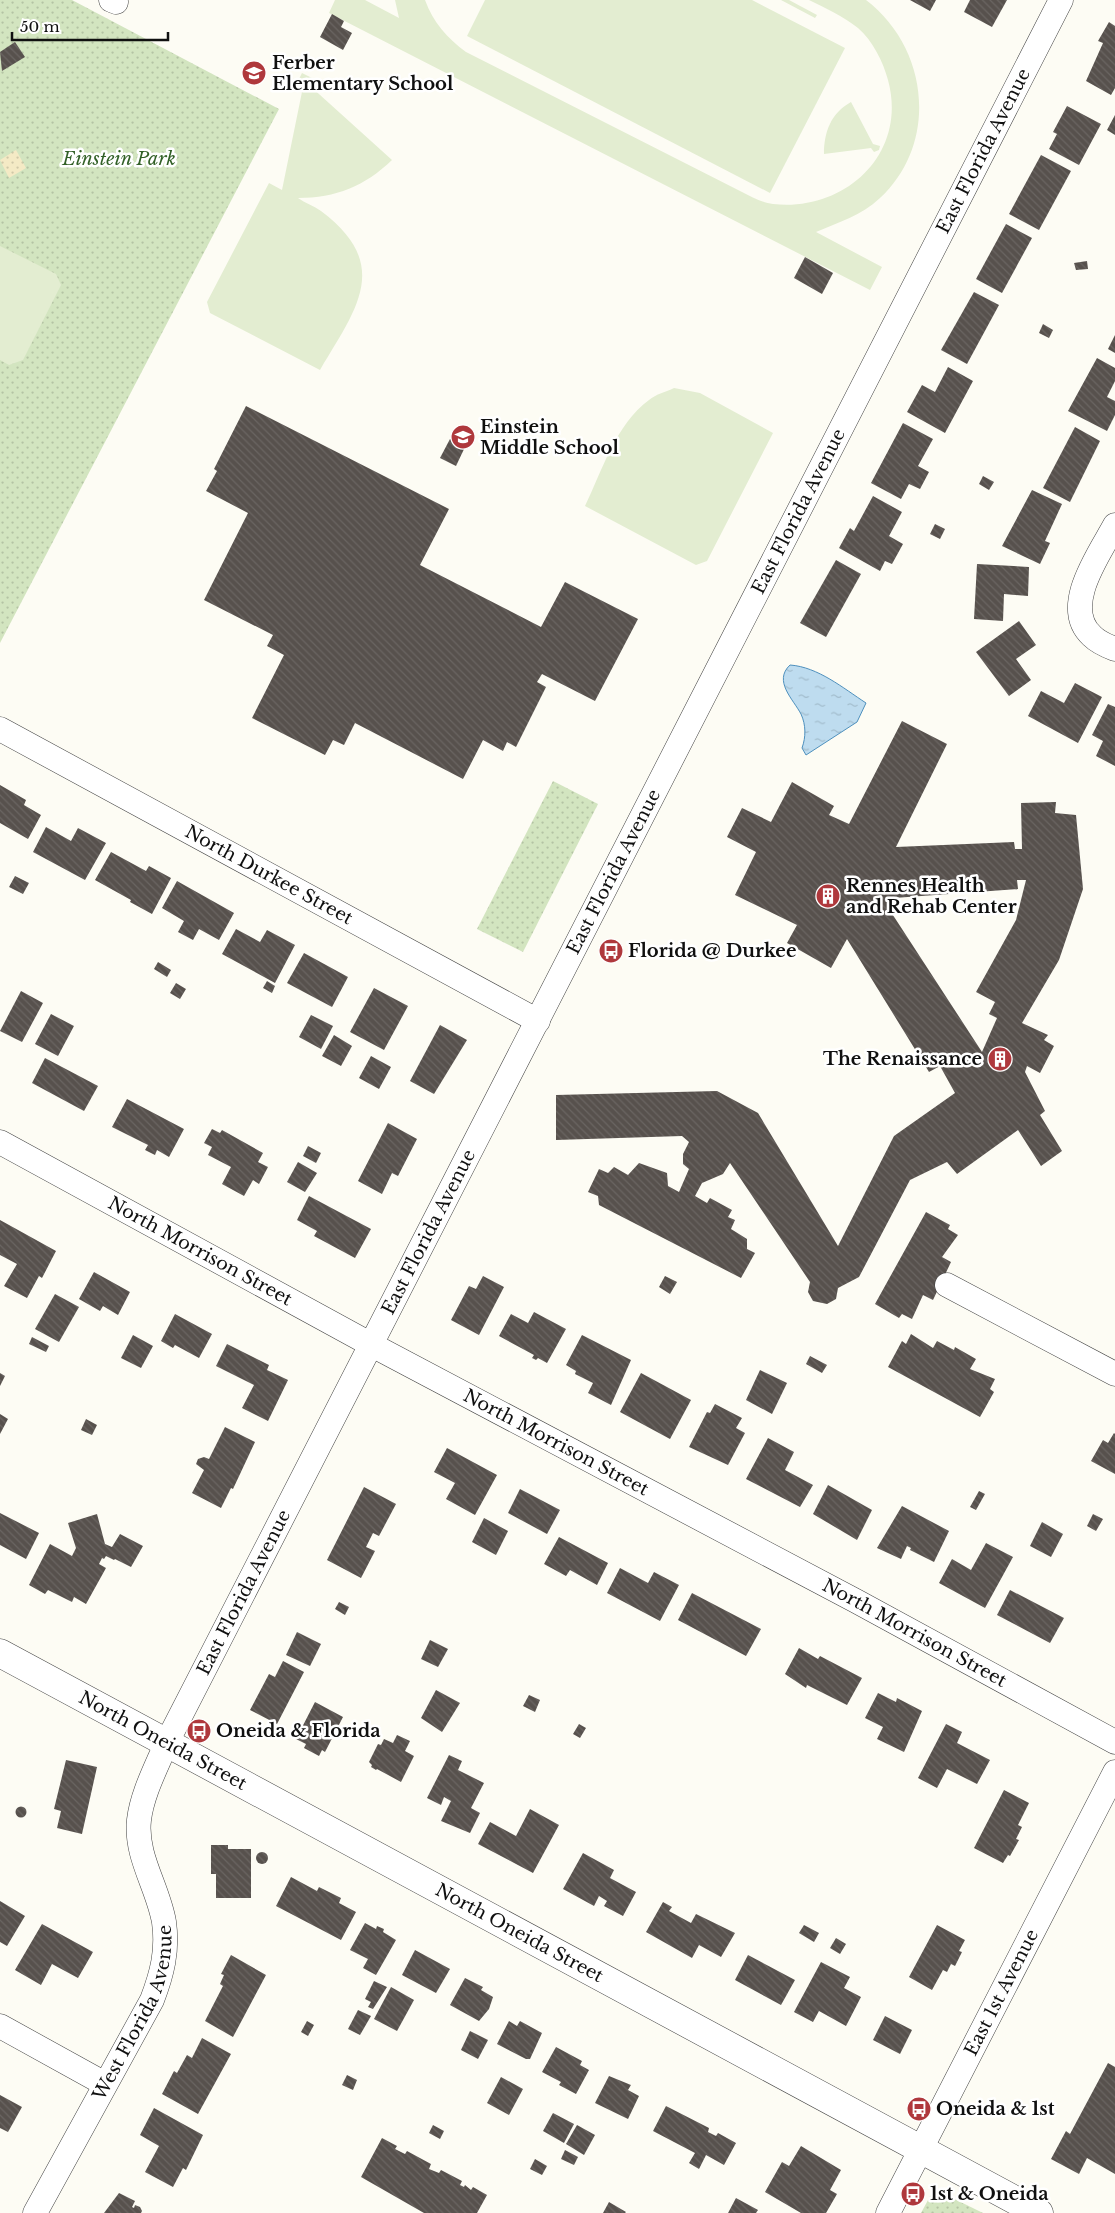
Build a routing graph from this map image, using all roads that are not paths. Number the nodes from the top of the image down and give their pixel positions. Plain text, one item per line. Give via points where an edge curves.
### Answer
1 (1061, 0) edge
2 (1115, 525) edge
3 (1115, 649) edge
4 (0, 729) edge
5 (538, 1021) junction
6 (0, 1142) edge
7 (947, 1285) dead end
8 (370, 1344) junction
9 (1115, 1374) edge
10 (0, 1653) edge
11 (1115, 1742) edge
12 (166, 1744) junction
13 (1115, 1772) edge
14 (0, 2026) edge
15 (105, 2084) junction
16 (921, 2148) junction
17 (35, 2213) edge
18 (888, 2213) edge
19 (1039, 2213) edge

1 - 5 street, East Florida Avenue
2 - 3 street via 1082,590 1079,605 1080,615 1091,636
4 - 5 street, North Durkee Street
5 - 8 street, East Florida Avenue
6 - 8 street, North Morrison Street
7 - 9 street
8 - 11 street, North Morrison Street
8 - 12 street, East Florida Avenue
10 - 12 street, North Oneida Street
12 - 15 street, West Florida Avenue via 139,1819 142,1853 164,1921 166,1950 163,1967 152,2000
12 - 16 street, North Oneida Street
13 - 16 street, East 1st Avenue
14 - 15 street
15 - 17 street, West Florida Avenue
16 - 18 street, East 1st Avenue
16 - 19 street, North Oneida Street

